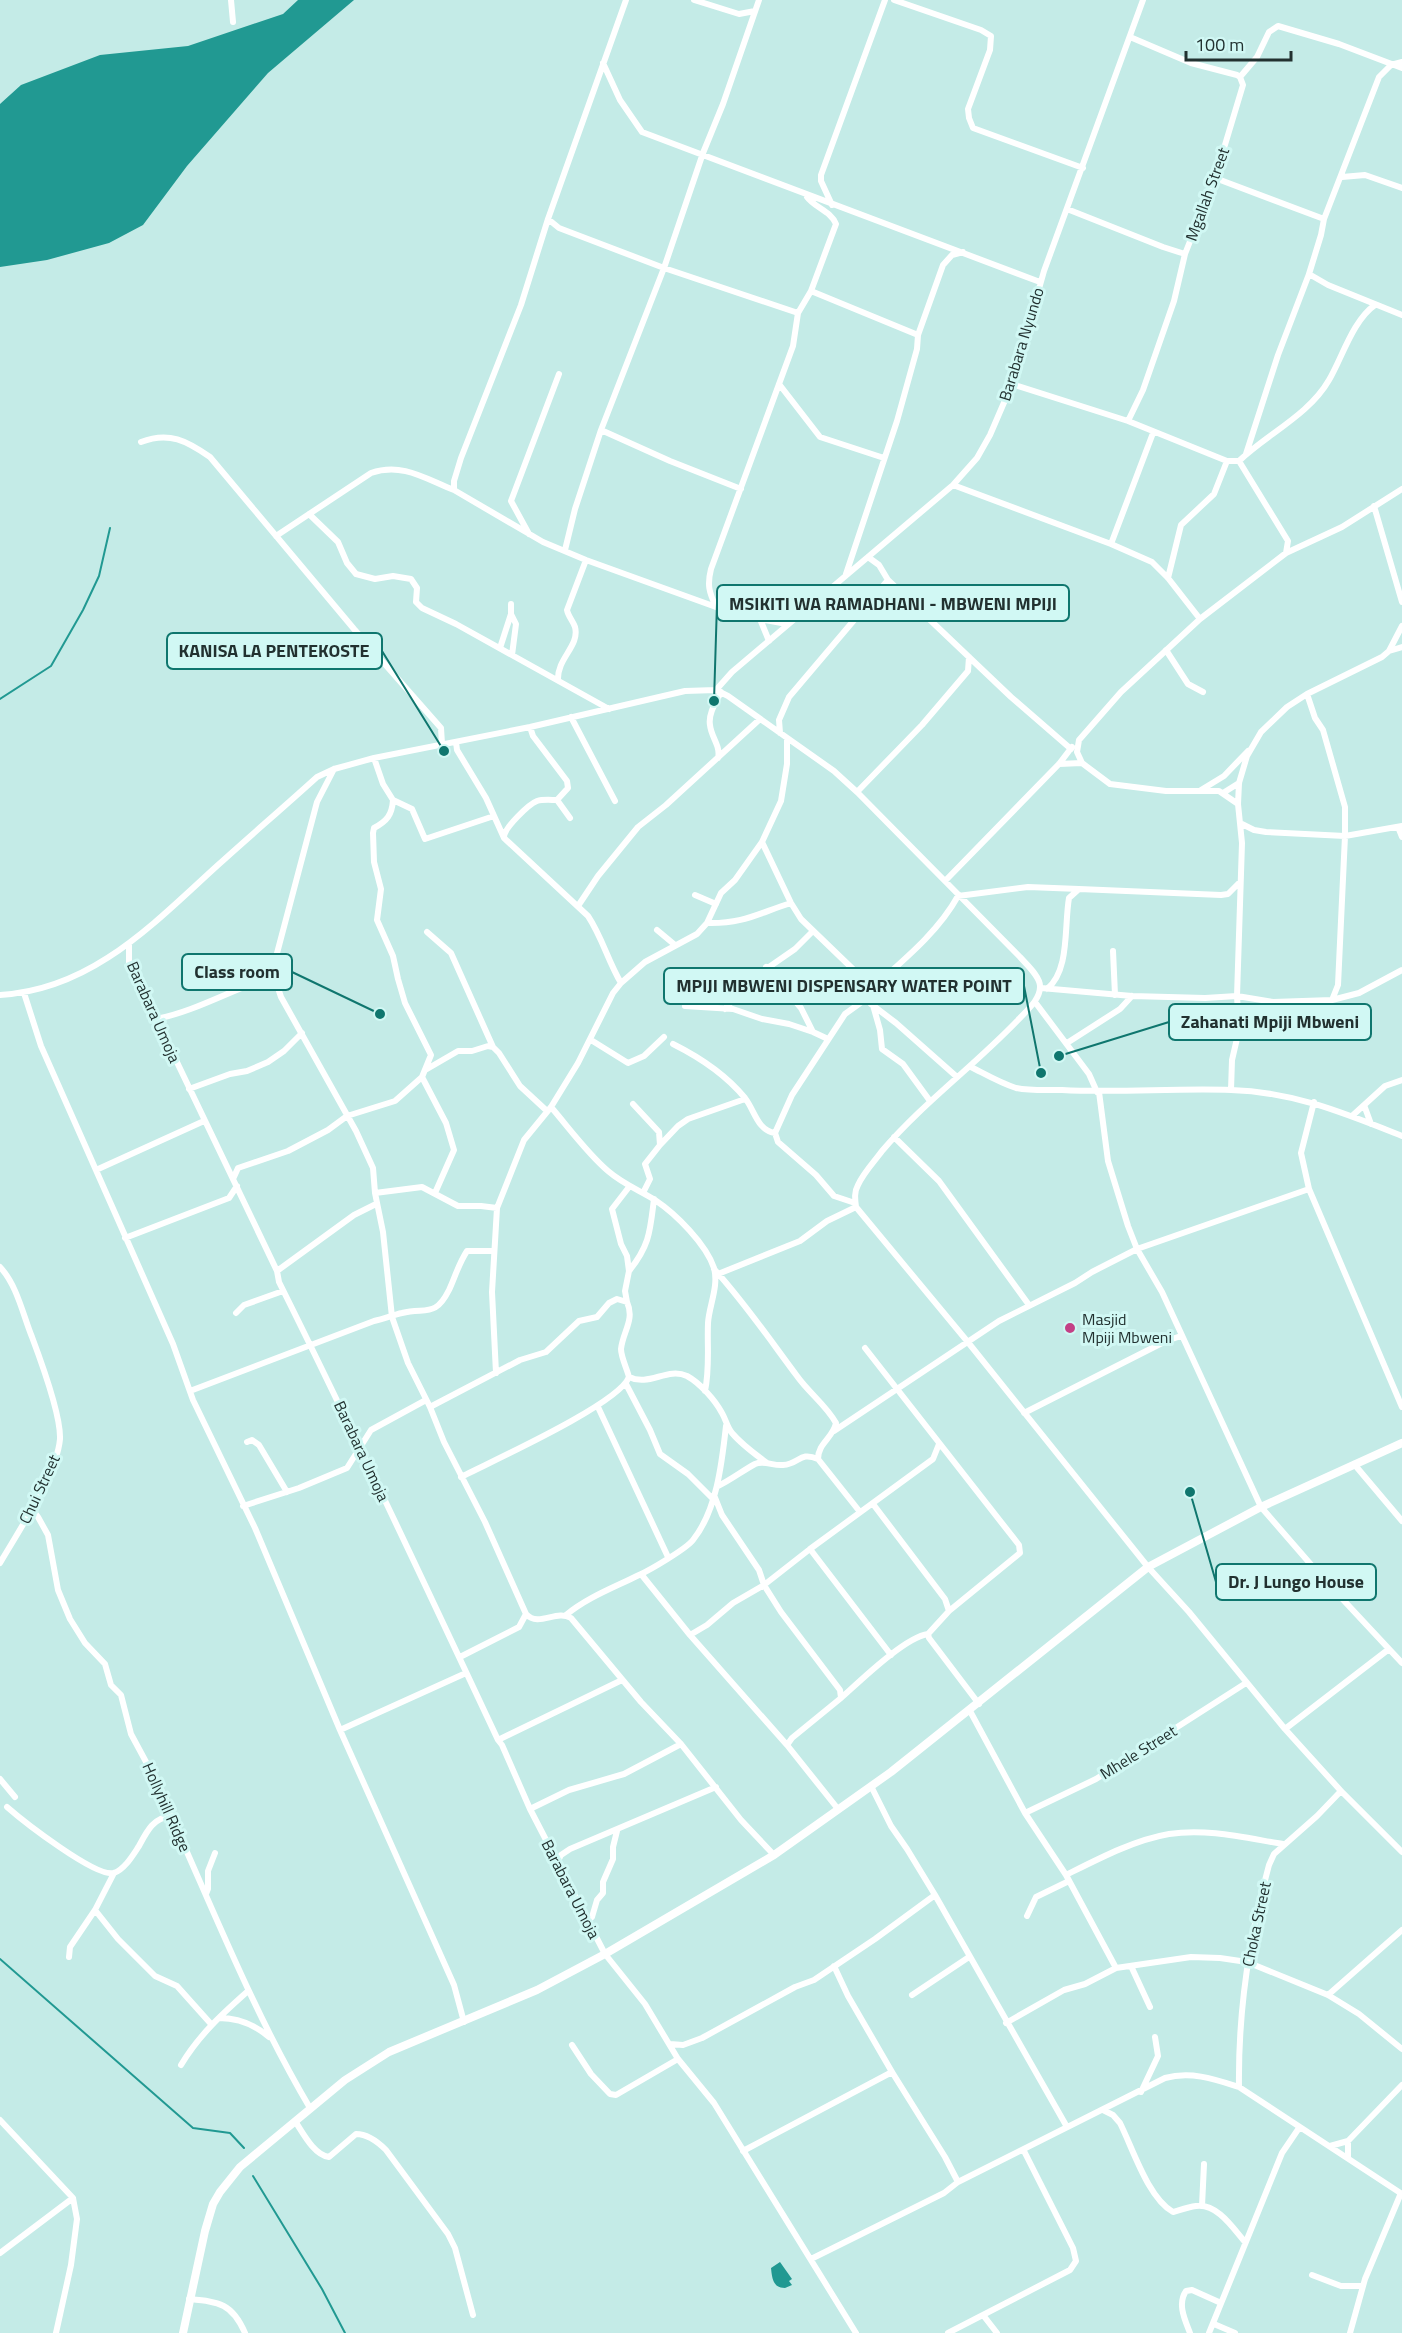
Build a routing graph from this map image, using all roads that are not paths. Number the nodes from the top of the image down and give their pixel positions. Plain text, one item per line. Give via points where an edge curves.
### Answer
1 (231, 0) edge
2 (626, 0) edge
3 (694, 0) edge
4 (759, 0) edge
5 (885, 0) edge
6 (894, 0) edge
7 (1143, 0) edge
8 (754, 11) junction
9 (233, 22) dead end
10 (1130, 37) junction
11 (1402, 62) edge
12 (603, 63) junction
13 (1391, 64) junction
14 (1402, 68) edge
15 (1240, 77) junction
16 (703, 153) junction
17 (1083, 168) junction
18 (1342, 177) junction
19 (1215, 178) junction
20 (1402, 188) edge
21 (806, 195) junction
22 (832, 205) junction
23 (1067, 210) junction
24 (548, 219) junction
25 (1324, 219) junction
26 (963, 252) junction
27 (1185, 254) junction
28 (664, 268) junction
29 (1309, 274) junction
30 (1040, 282) junction
31 (812, 291) junction
32 (1375, 306) junction
33 (798, 313) junction
34 (1402, 315) edge
35 (918, 335) junction
36 (559, 374) dead end
37 (779, 384) junction
38 (1012, 384) junction
39 (1128, 421) junction
40 (601, 430) junction
41 (1153, 433) junction
42 (141, 442) dead end
43 (1246, 454) junction
44 (884, 458) junction
45 (1227, 461) junction
46 (1239, 461) junction
47 (953, 485) junction
48 (741, 489) junction
49 (1402, 489) edge
50 (454, 490) junction
51 (1374, 506) junction
52 (309, 514) junction
53 (529, 534) junction
54 (276, 536) junction
55 (1288, 541) junction
56 (1111, 544) junction
57 (1299, 547) junction
58 (565, 550) junction
59 (1286, 553) junction
60 (868, 556) junction
61 (586, 560) junction
62 (845, 575) junction
63 (1168, 578) junction
64 (888, 580) junction
65 (1402, 602) edge
66 (511, 604) dead end
67 (716, 607) junction
68 (511, 614) junction
69 (760, 619) junction
70 (1200, 619) junction
71 (787, 624) junction
72 (1402, 626) edge
73 (769, 641) junction
74 (500, 648) junction
75 (1402, 648) edge
76 (1166, 650) junction
77 (1389, 651) junction
78 (512, 655) junction
79 (969, 657) junction
80 (980, 667) junction
81 (968, 671) junction
82 (558, 680) junction
83 (719, 691) junction
84 (1203, 692) dead end
85 (1307, 694) junction
86 (609, 709) junction
87 (571, 717) junction
88 (760, 719) junction
89 (530, 728) junction
90 (780, 733) junction
91 (787, 738) junction
92 (1079, 740) junction
93 (456, 742) junction
94 (442, 744) junction
95 (1251, 748) junction
96 (1071, 749) junction
97 (374, 758) junction
98 (718, 759) junction
99 (1082, 763) junction
100 (1059, 764) junction
101 (334, 769) junction
102 (1239, 783) junction
103 (1201, 790) junction
104 (857, 792) junction
105 (1223, 793) junction
106 (393, 800) junction
107 (557, 800) junction
108 (615, 801) dead end
109 (1238, 804) junction
110 (494, 816) junction
111 (570, 819) dead end
112 (1242, 824) junction
113 (1400, 826) edge
114 (1254, 830) junction
115 (1345, 836) junction
116 (1402, 837) edge
117 (504, 838) junction
118 (762, 842) junction
119 (1242, 843) junction
120 (945, 881) junction
121 (1239, 883) junction
122 (1065, 889) junction
123 (1079, 889) junction
124 (1228, 894) junction
125 (695, 895) dead end
126 (958, 896) junction
127 (1069, 898) junction
128 (791, 903) junction
129 (1239, 903) junction
130 (716, 904) junction
131 (578, 906) junction
132 (707, 923) junction
133 (657, 930) dead end
134 (813, 931) junction
135 (427, 932) dead end
136 (129, 945) junction
137 (675, 945) junction
138 (1113, 951) dead end
139 (116, 953) junction
140 (129, 962) junction
141 (766, 967) junction
142 (1402, 970) edge
143 (274, 976) junction
144 (621, 983) junction
145 (1050, 988) junction
146 (1040, 991) junction
147 (24, 993) junction
148 (869, 994) junction
149 (1115, 994) junction
150 (0, 995) edge
151 (1132, 996) junction
152 (1237, 996) junction
153 (1332, 1000) junction
154 (1035, 1002) junction
155 (871, 1004) junction
156 (685, 1006) dead end
157 (725, 1009) junction
158 (156, 1018) junction
159 (813, 1032) junction
160 (302, 1033) junction
161 (664, 1037) dead end
162 (828, 1039) junction
163 (591, 1040) junction
164 (1067, 1043) junction
165 (673, 1044) dead end
166 (493, 1047) junction
167 (970, 1066) junction
168 (427, 1069) junction
169 (422, 1077) junction
170 (957, 1077) junction
171 (1402, 1080) edge
172 (189, 1089) junction
173 (1231, 1090) junction
174 (1098, 1092) junction
175 (745, 1099) junction
176 (930, 1101) junction
177 (1314, 1102) junction
178 (633, 1104) dead end
179 (1364, 1105) junction
180 (549, 1108) junction
181 (347, 1116) junction
182 (1352, 1116) junction
183 (204, 1121) junction
184 (1371, 1124) junction
185 (775, 1133) junction
186 (1402, 1136) edge
187 (894, 1137) junction
188 (660, 1145) junction
189 (226, 1164) junction
190 (238, 1168) junction
191 (96, 1170) junction
192 (233, 1179) junction
193 (237, 1186) junction
194 (629, 1187) junction
195 (1309, 1189) junction
196 (375, 1193) junction
197 (435, 1193) junction
198 (643, 1193) junction
199 (654, 1199) junction
200 (376, 1204) junction
201 (856, 1205) junction
202 (497, 1208) junction
203 (125, 1238) junction
204 (1137, 1249) junction
205 (494, 1251) junction
206 (0, 1267) edge
207 (277, 1271) junction
208 (629, 1271) junction
209 (716, 1272) junction
210 (283, 1291) junction
211 (625, 1291) junction
212 (617, 1299) junction
213 (627, 1302) junction
214 (1029, 1305) junction
215 (236, 1313) dead end
216 (392, 1317) junction
217 (1181, 1336) junction
218 (967, 1341) junction
219 (311, 1346) junction
220 (865, 1348) dead end
221 (496, 1373) junction
222 (628, 1381) junction
223 (896, 1389) junction
224 (190, 1391) junction
225 (705, 1391) junction
226 (426, 1400) junction
227 (430, 1407) junction
228 (598, 1407) junction
229 (1402, 1407) edge
230 (1024, 1413) junction
231 (726, 1425) junction
232 (834, 1431) junction
233 (247, 1442) dead end
234 (1402, 1443) edge
235 (939, 1444) junction
236 (361, 1447) junction
237 (949, 1457) junction
238 (818, 1459) junction
239 (933, 1459) junction
240 (767, 1463) junction
241 (1354, 1464) junction
242 (461, 1477) junction
243 (718, 1486) junction
244 (287, 1492) junction
245 (713, 1497) junction
246 (873, 1504) junction
247 (243, 1506) junction
248 (1261, 1507) junction
249 (32, 1509) junction
250 (860, 1512) junction
251 (1402, 1521) edge
252 (810, 1549) junction
253 (668, 1557) junction
254 (0, 1563) edge
255 (1148, 1567) junction
256 (641, 1574) junction
257 (764, 1585) junction
258 (949, 1611) junction
259 (566, 1615) junction
260 (527, 1618) junction
261 (928, 1634) junction
262 (690, 1635) junction
263 (1389, 1649) junction
264 (891, 1655) junction
265 (460, 1657) junction
266 (1402, 1664) edge
267 (466, 1672) junction
268 (622, 1680) junction
269 (1246, 1683) junction
270 (841, 1698) junction
271 (978, 1704) junction
272 (970, 1711) junction
273 (1285, 1729) junction
274 (340, 1730) junction
275 (498, 1740) junction
276 (681, 1744) junction
277 (787, 1745) junction
278 (0, 1779) edge
279 (871, 1786) junction
280 (716, 1787) junction
281 (1341, 1791) junction
282 (15, 1797) dead end
283 (7, 1807) dead end
284 (530, 1809) junction
285 (838, 1809) junction
286 (1025, 1813) junction
287 (171, 1816) junction
288 (617, 1830) junction
289 (1283, 1845) junction
290 (1402, 1852) edge
291 (215, 1853) dead end
292 (774, 1855) junction
293 (557, 1863) junction
294 (114, 1873) junction
295 (1068, 1878) junction
296 (206, 1894) junction
297 (935, 1895) junction
298 (95, 1910) junction
299 (1028, 1916) dead end
300 (587, 1922) junction
301 (1402, 1930) edge
302 (605, 1954) junction
303 (969, 1956) junction
304 (69, 1957) dead end
305 (1247, 1962) junction
306 (834, 1966) junction
307 (1131, 1966) junction
308 (1116, 1968) junction
309 (249, 1991) junction
310 (912, 1995) dead end
311 (1328, 1995) junction
312 (1150, 2007) dead end
313 (218, 2018) junction
314 (464, 2022) junction
315 (1006, 2022) junction
316 (211, 2024) junction
317 (1155, 2037) dead end
318 (273, 2041) junction
319 (670, 2044) junction
320 (572, 2045) dead end
321 (1402, 2049) edge
322 (678, 2059) junction
323 (181, 2065) dead end
324 (892, 2072) junction
325 (1402, 2085) edge
326 (1239, 2087) junction
327 (1141, 2092) junction
328 (310, 2108) junction
329 (1103, 2110) junction
330 (0, 2120) edge
331 (295, 2121) junction
332 (1067, 2127) junction
333 (1299, 2128) junction
334 (1348, 2141) junction
335 (1330, 2146) junction
336 (743, 2151) junction
337 (1024, 2151) junction
338 (1348, 2158) junction
339 (1204, 2164) dead end
340 (958, 2182) junction
341 (1401, 2194) edge
342 (73, 2198) junction
343 (1202, 2206) junction
344 (1245, 2242) junction
345 (0, 2253) edge
346 (811, 2259) junction
347 (1312, 2274) dead end
348 (1363, 2286) junction
349 (189, 2299) junction
350 (1221, 2303) junction
351 (473, 2315) dead end
352 (983, 2315) junction
353 (1214, 2324) junction
354 (56, 2333) edge
355 (183, 2333) edge
356 (245, 2333) edge
357 (856, 2333) edge
358 (948, 2333) edge
359 (997, 2333) edge
360 (1190, 2333) edge
361 (1209, 2333) edge
362 (1235, 2333) edge
363 (1350, 2333) edge

1 - 9 street
2 - 12 street
3 - 8 street via 739,14
4 - 8 street
5 - 22 street via 821,175
6 - 17 street via 991,36 990,50 968,109 974,128
7 - 10 street, Barabara Nyundo
8 - 16 street
10 - 15 street via 1191,63
10 - 17 street, Barabara Nyundo
11 - 13 street
12 - 16 street via 620,100 642,132
12 - 24 street
13 - 14 street
13 - 15 street via 1278,26 1269,32 1257,57
13 - 18 street via 1379,77
15 - 19 street, Mgallah Street via 1243,90
16 - 21 street
16 - 28 street
17 - 23 street, Barabara Nyundo
18 - 20 street via 1365,175
18 - 25 street
19 - 25 street
19 - 27 street, Mgallah Street
21 - 22 street
21 - 31 street via 836,224
22 - 26 street
23 - 27 street
23 - 30 street, Barabara Nyundo
24 - 28 street via 559,228
24 - 50 street via 521,305 461,458
25 - 29 street
26 - 30 street
26 - 35 street via 945,261
27 - 39 street, Mgallah Street via 1174,302
28 - 33 street
28 - 40 street
29 - 32 street
29 - 43 street
30 - 38 street, Barabara Nyundo
31 - 33 street
31 - 35 street
32 - 34 street
32 - 43 street via 1362,317 1318,395
33 - 37 street via 793,346
35 - 44 street
36 - 53 street via 511,501
37 - 44 street via 820,437
37 - 48 street
38 - 39 street
38 - 47 street, Barabara Nyundo via 986,443
39 - 41 street
40 - 48 street
40 - 58 street
41 - 45 street
41 - 56 street
42 - 54 street via 152,437 189,442 225,472
43 - 46 street
44 - 62 street
45 - 46 street
45 - 63 street via 1215,494 1181,525
46 - 55 street
47 - 56 street
47 - 60 street, Barabara Nyundo
48 - 67 street via 708,583
49 - 51 street
50 - 52 street via 406,471 384,468
50 - 53 street
51 - 57 street via 1342,527
51 - 65 street
52 - 54 street
52 - 74 street via 338,542 346,563 356,574 375,579 411,579 417,588 416,602 423,608
53 - 58 street
54 - 94 street via 441,728
55 - 57 street
55 - 59 street
56 - 63 street via 1152,562
57 - 59 street
58 - 61 street
59 - 70 street
60 - 62 street, Barabara Nyundo
60 - 64 street
61 - 67 street
61 - 82 street via 567,610 575,627 574,639 559,664
62 - 71 street, Barabara Nyundo
63 - 70 street
64 - 79 street
64 - 90 street via 789,697 779,720
66 - 68 street
67 - 69 street
68 - 74 street
68 - 78 street via 516,624
69 - 71 street
69 - 73 street
70 - 76 street
71 - 73 street, Barabara Nyundo
72 - 77 street
73 - 83 street, Barabara Nyundo via 732,672
74 - 78 street
75 - 77 street
76 - 84 street via 1188,684
76 - 92 street
77 - 85 street
78 - 82 street
79 - 80 street
79 - 81 street
80 - 81 street
80 - 96 street
81 - 104 street
82 - 86 street
83 - 86 street via 685,691
83 - 88 street
83 - 98 street via 709,724
85 - 95 street via 1261,732
85 - 115 street via 1323,730 1345,807
86 - 87 street
87 - 89 street
87 - 108 street
88 - 90 street
88 - 98 street
89 - 93 street
89 - 107 street via 567,781 568,788
90 - 91 street
91 - 104 street
91 - 118 street via 781,801
92 - 96 street
92 - 99 street via 1077,752
93 - 94 street
93 - 110 street
94 - 97 street
95 - 102 street
95 - 103 street via 1224,776
96 - 100 street
97 - 101 street
97 - 106 street
98 - 131 street via 638,827
99 - 100 street
99 - 103 street via 1121,787
100 - 120 street
101 - 136 street via 317,777
101 - 143 street via 317,802
102 - 105 street
102 - 109 street
103 - 105 street
104 - 120 street
105 - 109 street
106 - 110 street via 412,808 425,839
106 - 168 street via 387,821 374,828 373,833 374,862 381,889 377,920 393,956 405,1003 431,1055
107 - 111 street
107 - 117 street via 537,800 505,830
109 - 112 street
110 - 117 street
112 - 114 street
112 - 119 street
113 - 115 street
113 - 116 street
114 - 115 street
114 - 119 street
115 - 153 street via 1338,985
117 - 131 street
118 - 128 street
118 - 130 street
119 - 121 street
120 - 126 street
121 - 124 street
121 - 129 street
122 - 123 street
122 - 126 street via 1028,887
122 - 127 street
123 - 124 street
123 - 127 street
124 - 129 street
125 - 130 street
126 - 146 street via 1020,957 1040,981
126 - 148 street via 924,941
127 - 145 street via 1063,968
128 - 132 street via 751,919
128 - 134 street
129 - 152 street
130 - 132 street
131 - 144 street via 598,932
132 - 137 street via 697,934
133 - 137 street
134 - 141 street via 795,949
134 - 148 street via 857,973
135 - 166 street via 451,953
136 - 139 street
136 - 140 street, Barabara Umoja
137 - 144 street via 645,962
138 - 149 street
139 - 140 street
139 - 147 street via 84,972
140 - 158 street, Barabara Umoja
141 - 157 street
141 - 159 street via 801,1008
142 - 153 street via 1359,993
143 - 158 street via 180,1014
143 - 160 street
144 - 163 street
145 - 146 street
145 - 149 street
146 - 154 street
147 - 150 street
147 - 191 street via 41,1046
148 - 155 street
148 - 162 street via 845,1014
149 - 151 street
151 - 152 street
151 - 164 street via 1120,1009
152 - 153 street via 1273,1002
152 - 173 street via 1239,1030
154 - 164 street
154 - 167 street
155 - 170 street
155 - 176 street via 882,1049 903,1064
156 - 157 street
157 - 159 street
158 - 172 street, Barabara Umoja
159 - 162 street
160 - 172 street via 268,1062
160 - 181 street
161 - 163 street via 644,1056 628,1064
162 - 185 street via 792,1095
163 - 180 street
164 - 174 street
165 - 175 street via 693,1054
166 - 168 street via 458,1051
166 - 180 street via 520,1086
167 - 170 street
167 - 174 street via 1018,1088
168 - 169 street
169 - 181 street via 395,1101
169 - 197 street via 446,1123 454,1150
170 - 176 street
171 - 179 street via 1384,1086
172 - 183 street, Barabara Umoja
173 - 174 street
173 - 177 street
174 - 204 street via 1108,1161
175 - 185 street via 762,1127
175 - 188 street via 688,1119
176 - 187 street
177 - 182 street
177 - 195 street via 1301,1153
178 - 188 street via 657,1128
179 - 182 street
179 - 184 street
180 - 194 street via 607,1171
180 - 202 street via 524,1140
181 - 190 street via 288,1151
181 - 196 street via 373,1168
182 - 184 street
183 - 189 street, Barabara Umoja
183 - 191 street
184 - 186 street
185 - 201 street via 778,1142 834,1196
187 - 201 street via 857,1186
187 - 214 street via 939,1181
188 - 198 street via 645,1164 650,1179
189 - 190 street
189 - 192 street, Barabara Umoja
190 - 192 street
191 - 203 street
192 - 193 street, Barabara Umoja
193 - 203 street via 229,1198
193 - 207 street, Barabara Umoja
194 - 198 street
194 - 208 street via 612,1209
195 - 204 street
195 - 229 street
196 - 197 street via 416,1186
196 - 200 street
197 - 202 street via 458,1206
198 - 199 street
199 - 208 street via 649,1241
199 - 209 street via 676,1216 703,1248
200 - 207 street via 354,1215
200 - 216 street via 383,1232
201 - 209 street via 800,1241
201 - 218 street
202 - 205 street
203 - 224 street
204 - 214 street
204 - 217 street
205 - 216 street via 468,1251 438,1306 430,1311
205 - 221 street
206 - 249 street, Chui Street via 12,1285 33,1341 60,1440
207 - 210 street, Barabara Umoja
208 - 211 street
209 - 225 street via 708,1321 710,1365
209 - 232 street via 799,1379 830,1411 836,1423
210 - 215 street via 244,1305
210 - 219 street, Barabara Umoja
211 - 212 street
211 - 213 street
212 - 213 street
212 - 221 street via 597,1317 579,1321 546,1352
213 - 222 street via 631,1319 621,1350
214 - 218 street
216 - 219 street
216 - 226 street
217 - 230 street
217 - 248 street
218 - 223 street
218 - 230 street
219 - 224 street
219 - 236 street, Barabara Umoja
220 - 223 street
221 - 227 street
222 - 225 street via 679,1374
222 - 228 street
222 - 245 street via 660,1454
223 - 232 street
223 - 235 street
224 - 247 street
225 - 231 street
226 - 227 street
226 - 236 street via 371,1430
227 - 242 street
228 - 242 street
228 - 253 street
230 - 255 street
231 - 240 street
231 - 243 street
232 - 238 street via 820,1446
233 - 244 street via 252,1440 259,1445
234 - 241 street
235 - 237 street
235 - 239 street
236 - 244 street via 347,1468
236 - 265 street, Barabara Umoja
237 - 239 street
237 - 258 street via 1019,1545 1020,1553
238 - 240 street via 806,1455 783,1466
238 - 250 street
239 - 246 street
240 - 243 street via 755,1464
241 - 248 street
241 - 251 street
242 - 260 street
243 - 245 street
244 - 247 street
245 - 253 street via 693,1540
245 - 257 street via 759,1570
246 - 250 street
246 - 258 street via 945,1599
247 - 274 street
248 - 255 street
248 - 263 street
249 - 254 street, Chui Street
249 - 287 street, Hollyhill Ridge via 48,1535 58,1590 70,1619 105,1664 111,1685 121,1695 131,1734 166,1798
250 - 252 street
252 - 257 street
252 - 264 street
253 - 256 street
255 - 269 street
255 - 271 street
256 - 259 street via 589,1597
256 - 262 street
257 - 262 street
257 - 270 street via 792,1629 835,1680
258 - 261 street
259 - 260 street
259 - 268 street
260 - 265 street via 504,1637
261 - 264 street
261 - 271 street
262 - 277 street
263 - 266 street
263 - 273 street
264 - 270 street
265 - 267 street, Barabara Umoja
267 - 274 street
267 - 275 street, Barabara Umoja
268 - 275 street
268 - 276 street
269 - 273 street
269 - 286 street, Mhele Street via 1096,1779
270 - 277 street
271 - 272 street
272 - 279 street
272 - 286 street
273 - 281 street
274 - 314 street via 454,1985
275 - 284 street, Barabara Umoja
276 - 280 street
276 - 284 street via 624,1774 569,1790
277 - 285 street
278 - 282 street
279 - 285 street
279 - 297 street via 891,1827
280 - 288 street
280 - 292 street
281 - 289 street, Choka Street
281 - 290 street
283 - 294 street via 93,1869
284 - 293 street, Barabara Umoja
285 - 292 street
286 - 295 street
287 - 294 street via 153,1822 131,1858
287 - 296 street, Hollyhill Ridge
288 - 293 street via 570,1849
288 - 300 street via 603,1893
289 - 295 street via 1214,1833 1168,1834 1113,1852
289 - 305 street, Choka Street via 1269,1865
291 - 296 street
292 - 302 street
293 - 300 street, Barabara Umoja
294 - 298 street
295 - 299 street via 1036,1897
295 - 308 street
296 - 309 street, Hollyhill Ridge
297 - 303 street
297 - 306 street
298 - 304 street via 70,1947
298 - 316 street via 155,1976 177,1986
300 - 302 street, Barabara Umoja
301 - 311 street
302 - 314 street
302 - 319 street, Barabara Umoja via 645,2004
303 - 310 street
303 - 315 street
305 - 307 street via 1191,1957
305 - 311 street
305 - 326 street, Choka Street
306 - 319 street via 702,2038 683,2045
306 - 324 street
307 - 308 street
307 - 312 street
308 - 315 street via 1064,1990
309 - 313 street
309 - 318 street, Hollyhill Ridge
311 - 321 street
313 - 316 street
313 - 318 street via 251,2024
314 - 328 street via 389,2052
315 - 332 street
316 - 323 street
317 - 327 street via 1158,2056
318 - 328 street, Hollyhill Ridge
319 - 322 street, Barabara Umoja
320 - 322 street via 591,2074 610,2094 616,2095
322 - 336 street, Barabara Umoja via 714,2103
324 - 336 street
324 - 340 street
325 - 334 street
326 - 327 street via 1209,2078 1176,2075
326 - 333 street
327 - 329 street
328 - 331 street
329 - 332 street
329 - 343 street via 1120,2123 1163,2207 1173,2212
330 - 342 street
331 - 349 street via 240,2167 220,2192 205,2231
331 - 351 street via 323,2156 329,2157 356,2134 386,2150 448,2234
332 - 337 street
333 - 335 street
333 - 344 street via 1282,2153
334 - 335 street
334 - 338 street
335 - 338 street
336 - 346 street, Barabara Umoja
337 - 340 street
337 - 352 street via 1076,2261 1070,2270
338 - 341 street
339 - 343 street
340 - 346 street via 944,2193
341 - 348 street
342 - 345 street
342 - 354 street via 77,2219
343 - 344 street via 1226,2219
344 - 350 street
346 - 357 street, Barabara Umoja
347 - 348 street via 1341,2286
348 - 363 street
349 - 355 street
349 - 356 street via 213,2301 229,2308
350 - 353 street
350 - 360 street via 1186,2291 1181,2300
352 - 358 street
352 - 359 street
353 - 361 street
353 - 362 street

